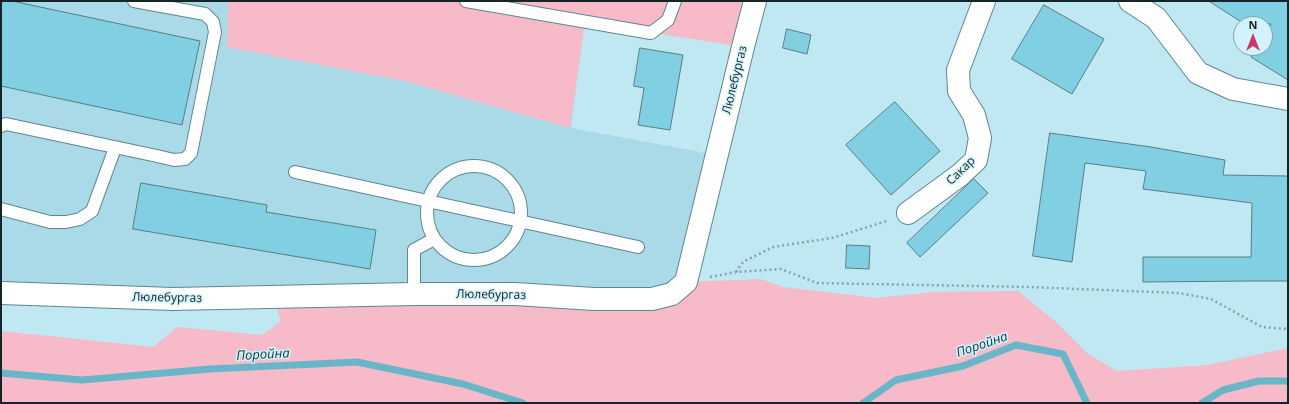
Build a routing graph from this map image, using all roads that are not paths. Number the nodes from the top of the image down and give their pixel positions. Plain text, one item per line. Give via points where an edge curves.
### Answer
1 (134, 1) edge
2 (466, 1) edge
3 (675, 1) edge
4 (755, 1) edge
5 (984, 1) edge
6 (1130, 1) edge
7 (1288, 98) edge
8 (1, 126) edge
9 (115, 148) junction
10 (295, 172) dead end
11 (428, 201) junction
12 (1, 209) edge
13 (908, 213) road end
14 (521, 222) junction
15 (434, 239) junction
16 (638, 247) dead end
17 (1, 293) edge
18 (414, 294) junction

1 - 9 lane via 205,14 214,22 215,32 191,153 185,159 174,160
2 - 3 lane via 651,33 668,20
4 - 18 street, Люлебургаз via 686,282 672,294 652,299 594,299 515,294
5 - 13 street, Сакар via 958,70 959,90 974,115 980,138 976,160
6 - 7 street via 1156,18 1198,73 1233,89
8 - 9 lane via 6,124
9 - 12 lane via 92,211 80,218 66,222 50,222
10 - 11 lane
11 - 14 lane
11 - 14 lane via 444,176 463,167 485,166 510,181 518,193 522,207
11 - 15 lane via 428,227
14 - 15 lane via 517,235 508,247 484,260 469,261 456,257 443,249
14 - 16 lane
15 - 18 lane via 414,250
17 - 18 street, Люлебургаз via 173,300

